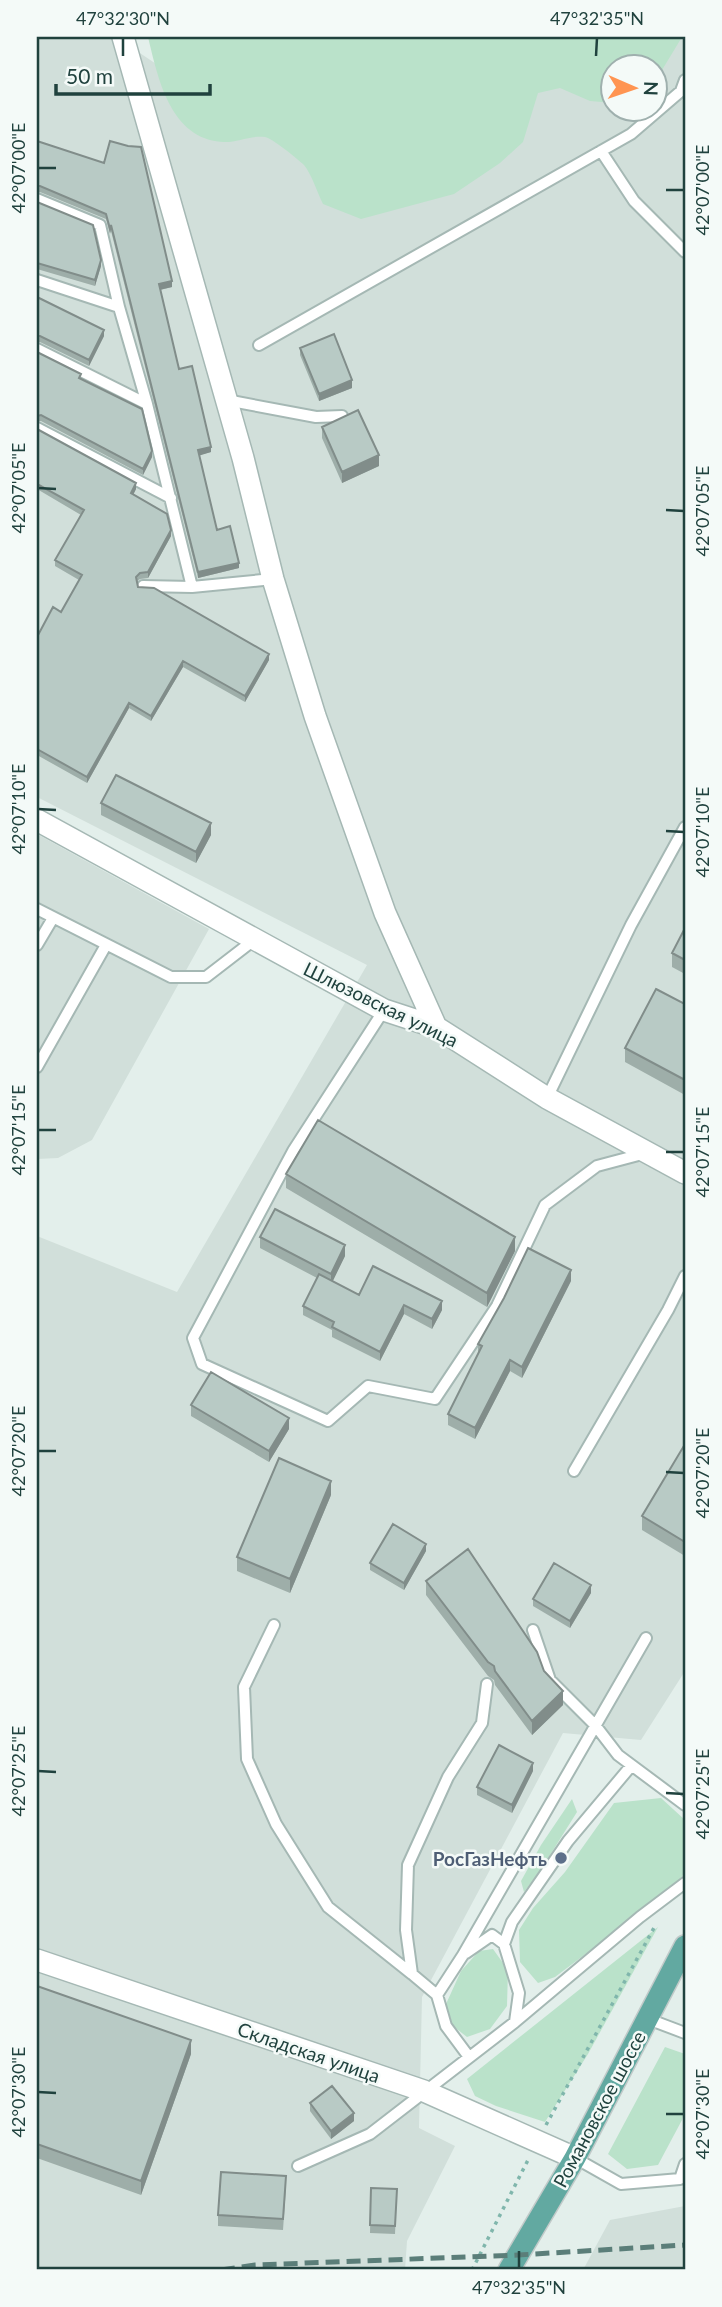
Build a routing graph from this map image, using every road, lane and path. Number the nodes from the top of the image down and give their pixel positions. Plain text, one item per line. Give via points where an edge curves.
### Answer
1 (123, 37) edge
2 (685, 80) edge
3 (601, 150) junction
4 (37, 199) edge
5 (685, 252) edge
6 (37, 280) edge
7 (119, 307) junction
8 (259, 345) dead end
9 (37, 349) edge
10 (226, 400) junction
11 (147, 404) junction
12 (342, 416) edge
13 (37, 428) edge
14 (171, 498) junction
15 (273, 579) junction
16 (143, 586) edge
17 (192, 587) junction
18 (37, 820) edge
19 (685, 827) edge
20 (37, 909) edge
21 (53, 918) junction
22 (254, 940) junction
23 (37, 945) edge
24 (106, 945) junction
25 (384, 1010) junction
26 (436, 1027) junction
27 (37, 1067) edge
28 (547, 1098) junction
29 (648, 1153) junction
30 (685, 1173) edge
31 (685, 1276) edge
32 (574, 1471) dead end
33 (274, 1625) dead end
34 (533, 1630) dead end
35 (646, 1637) dead end
36 (487, 1684) dead end
37 (595, 1725) junction
38 (631, 1766) junction
39 (685, 1805) edge
40 (685, 1883) edge
41 (674, 1892) junction
42 (505, 1944) junction
43 (685, 1946) edge
44 (463, 1955) junction
45 (37, 1960) edge
46 (412, 1974) junction
47 (437, 1995) junction
48 (648, 2019) junction
49 (515, 2022) junction
50 (685, 2033) edge
51 (470, 2057) junction
52 (424, 2091) junction
53 (537, 2142) junction
54 (575, 2158) junction
55 (685, 2164) edge
56 (298, 2166) dead end
57 (472, 2270) edge
58 (509, 2270) edge

1 - 10 street
2 - 3 lane via 681,91 631,134
3 - 5 lane via 634,201
3 - 8 lane
4 - 7 lane via 100,225
6 - 7 lane
7 - 11 lane
9 - 11 lane
10 - 12 lane via 316,417
10 - 15 street
11 - 14 lane
13 - 14 lane
14 - 17 lane
15 - 17 lane
15 - 26 street via 315,716 385,913
16 - 17 lane
18 - 22 street, Шлюзовская улица
19 - 28 lane via 631,925
20 - 21 lane
21 - 23 lane
21 - 24 lane
22 - 24 lane via 206,976 171,977
22 - 25 street, Шлюзовская улица
24 - 27 lane
25 - 26 street, Шлюзовская улица
25 - 29 lane via 293,1151 193,1338 202,1364 328,1421 368,1386 435,1399 497,1306 545,1205 597,1166
26 - 28 street, Шлюзовская улица
28 - 29 street, Шлюзовская улица
29 - 30 street, Шлюзовская улица
31 - 32 lane
33 - 46 lane via 244,1687 247,1759 276,1824 328,1907
34 - 37 lane via 551,1680
35 - 37 lane
36 - 46 lane via 482,1723 448,1777 408,1865 406,1930
37 - 38 lane
37 - 44 lane
38 - 39 lane
38 - 42 lane via 568,1841 512,1922
40 - 41 lane
41 - 49 lane
41 - 53 path
42 - 44 lane via 492,1935
42 - 49 lane via 519,1993
43 - 48 main road, Романовское шоссе
44 - 47 lane
45 - 52 street, Складская улица
46 - 47 lane
47 - 51 lane via 446,2026
48 - 50 lane
48 - 54 main road, Романовское шоссе
49 - 51 lane
51 - 52 lane
52 - 53 street, Складская улица
52 - 56 lane via 370,2134
53 - 54 street, Складская улица
53 - 57 path
54 - 55 lane via 621,2184 680,2179
54 - 58 main road, Романовское шоссе

